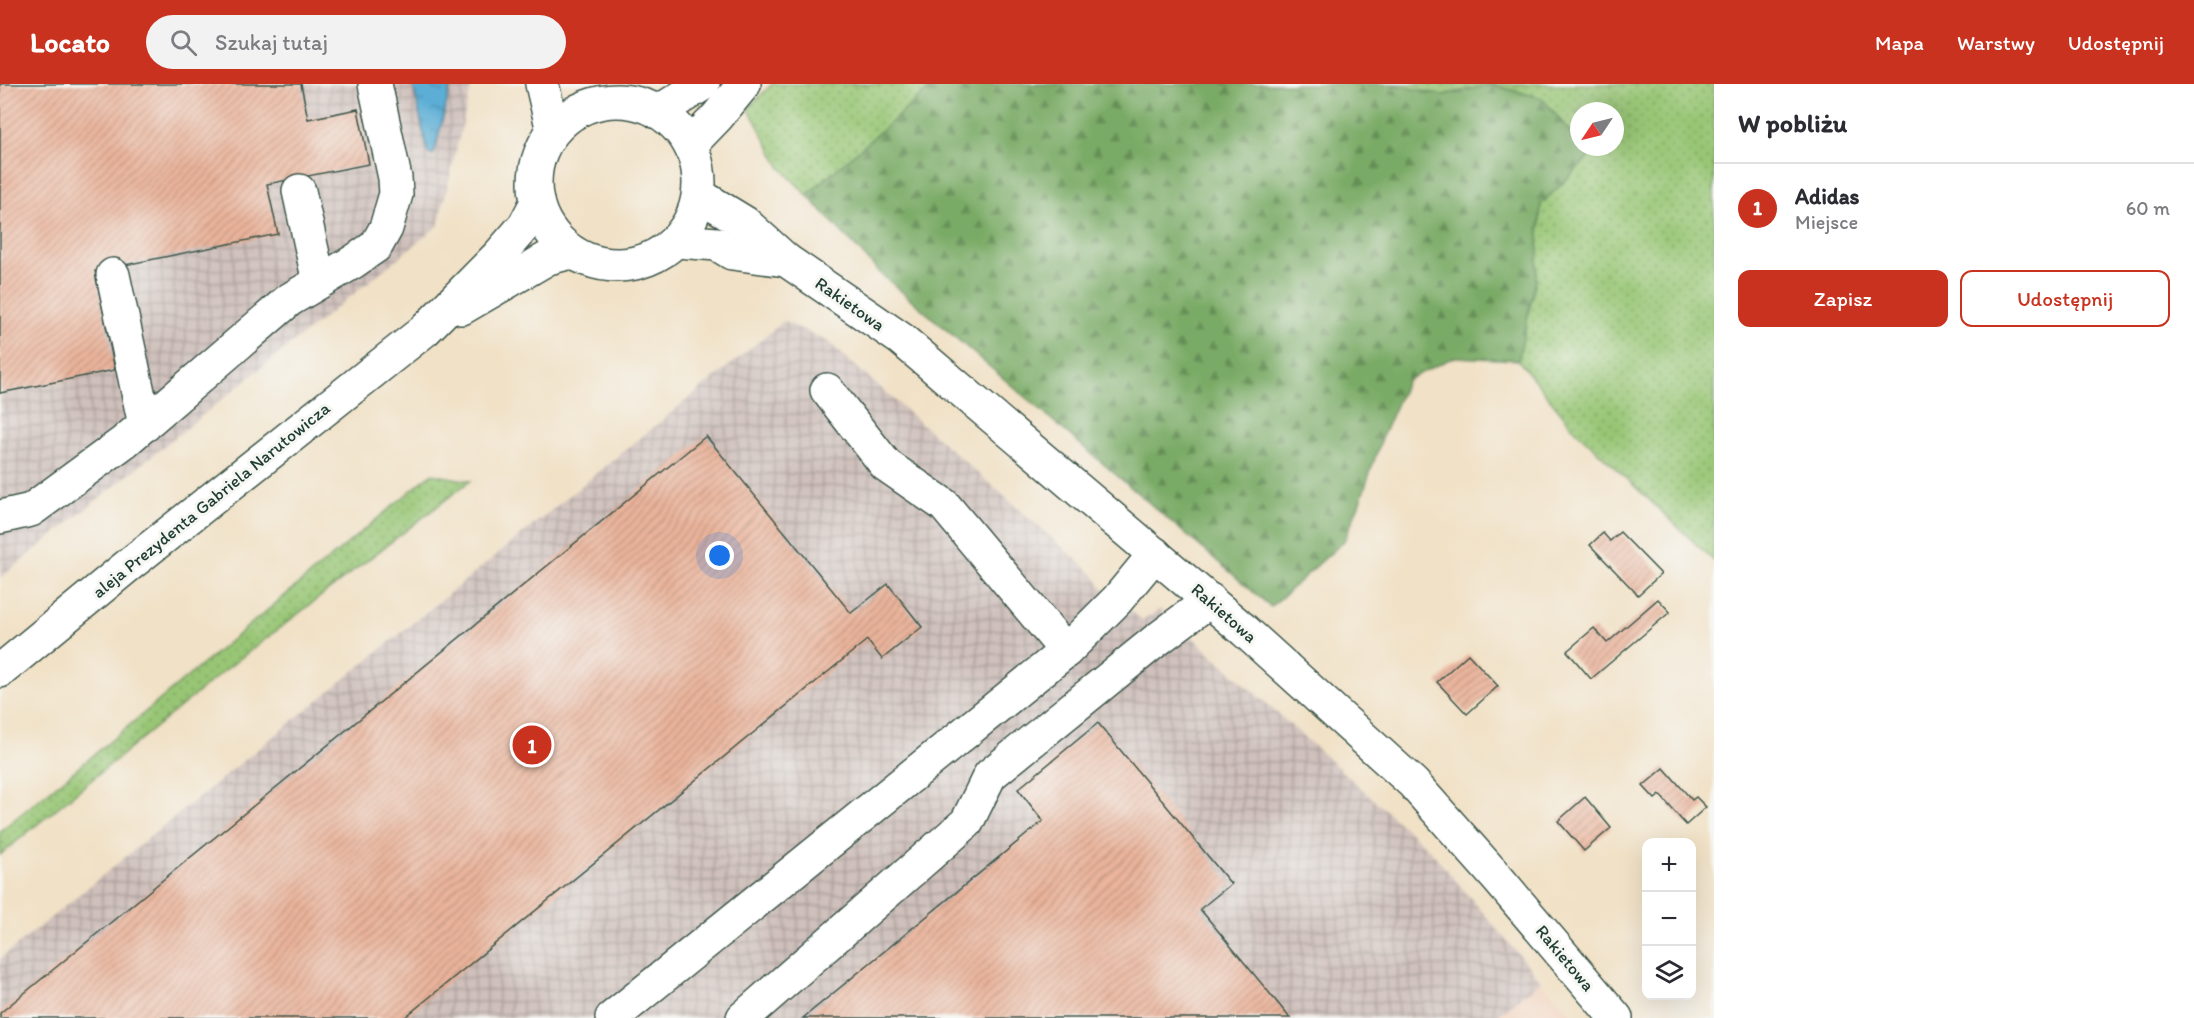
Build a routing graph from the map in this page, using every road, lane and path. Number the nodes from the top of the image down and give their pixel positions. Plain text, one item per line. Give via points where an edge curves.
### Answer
1 (375, 84) edge
2 (542, 84) edge
3 (703, 84) edge
4 (744, 84) edge
5 (600, 92) edge
6 (658, 112) junction
7 (553, 131) junction
8 (690, 145) junction
9 (299, 191) dead end
10 (699, 195) junction
11 (537, 202) junction
12 (677, 241) junction
13 (571, 252) junction
14 (786, 260) junction
15 (113, 275) dead end
16 (319, 282) junction
17 (424, 330) junction
18 (827, 390) dead end
19 (145, 425) junction
20 (0, 517) edge
21 (1155, 554) junction
22 (1210, 600) junction
23 (1066, 651) junction
24 (0, 672) edge
25 (612, 1018) edge
26 (743, 1018) edge
27 (1616, 1018) edge

1 - 16 street via 395,178 393,211 376,246
2 - 7 street
3 - 6 street
4 - 8 street
5 - 6 street
5 - 7 street via 596,104 565,119
6 - 8 street via 672,122
7 - 11 street via 537,165
8 - 10 street via 700,175
9 - 16 street
10 - 12 street via 692,220
10 - 14 street, Rakietowa via 745,224
11 - 13 street via 555,239
11 - 17 street, aleja Prezydenta Gabriela Narutowicza via 525,225 498,256
12 - 13 street via 638,264 615,267
12 - 14 street, Rakietowa via 717,244 732,253
13 - 17 street, aleja Prezydenta Gabriela Narutowicza via 548,258
14 - 21 street, Rakietowa via 901,339
15 - 19 street
16 - 19 street via 290,300
17 - 24 street, aleja Prezydenta Gabriela Narutowicza
18 - 23 street via 886,465 944,505
19 - 20 street via 31,510
21 - 22 street, Rakietowa
21 - 23 street via 1118,600
22 - 26 street via 990,775 967,822
22 - 27 street, Rakietowa via 1413,783
23 - 25 street

